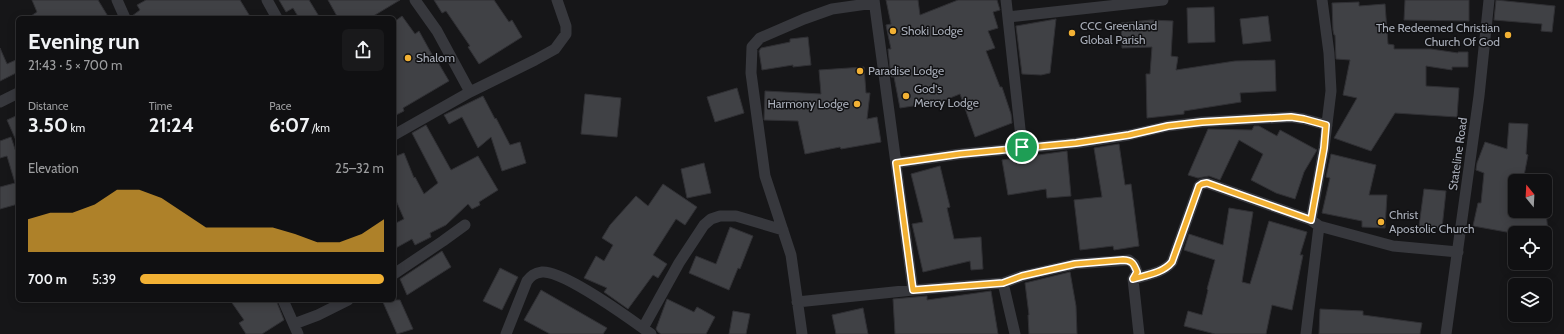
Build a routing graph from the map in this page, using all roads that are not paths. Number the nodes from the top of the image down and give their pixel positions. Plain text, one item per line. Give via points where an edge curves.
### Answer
1 (117, 0) edge
2 (267, 0) edge
3 (415, 0) edge
4 (557, 0) edge
5 (1006, 0) edge
6 (1163, 0) edge
7 (1322, 0) edge
8 (1488, 0) edge
9 (874, 1) edge
10 (1145, 1) edge
11 (124, 16) edge
12 (275, 16) edge
13 (1008, 17) junction
14 (470, 92) junction
15 (16, 94) edge
16 (0, 102) edge
17 (1326, 125) junction
18 (396, 134) edge
19 (1022, 147) junction
20 (896, 163) junction
21 (1315, 223) junction
22 (465, 225) dead end
23 (783, 230) junction
24 (1458, 252) junction
25 (396, 273) edge
26 (1133, 279) junction
27 (1003, 283) junction
28 (913, 290) junction
29 (284, 302) edge
30 (344, 302) edge
31 (797, 302) junction
32 (296, 329) edge
33 (647, 331) edge
34 (506, 334) edge
35 (802, 334) edge
36 (1015, 334) edge
37 (1140, 334) edge
38 (1306, 334) edge
39 (1446, 334) edge

1 - 11 street
2 - 12 street
3 - 14 street via 437,31
4 - 14 street via 566,26 566,34 555,49
5 - 13 street
6 - 10 street
7 - 17 street via 1329,53 1330,91
8 - 24 street, Stateline Road via 1479,96
9 - 20 street
9 - 23 street via 832,9 804,19 760,38 752,47 751,73 765,176
10 - 13 street
13 - 19 street
14 - 18 street
15 - 16 street
17 - 19 street via 1291,117 1202,122 1076,143
17 - 21 street
19 - 20 street
20 - 28 street
21 - 24 street via 1392,246
21 - 26 street via 1207,183 1202,184 1199,186 1172,262 1167,268
21 - 38 street
22 - 25 street
23 - 31 street via 791,255
23 - 33 street via 736,216 711,219 704,225 679,263
24 - 39 street, Stateline Road
26 - 27 street via 1137,272 1134,264 1129,260 1123,260 1075,264
26 - 37 street
27 - 28 street
27 - 36 street
28 - 31 street
29 - 32 street
30 - 32 street
31 - 35 street
33 - 34 street via 590,293 556,274 543,272 532,274 527,281

